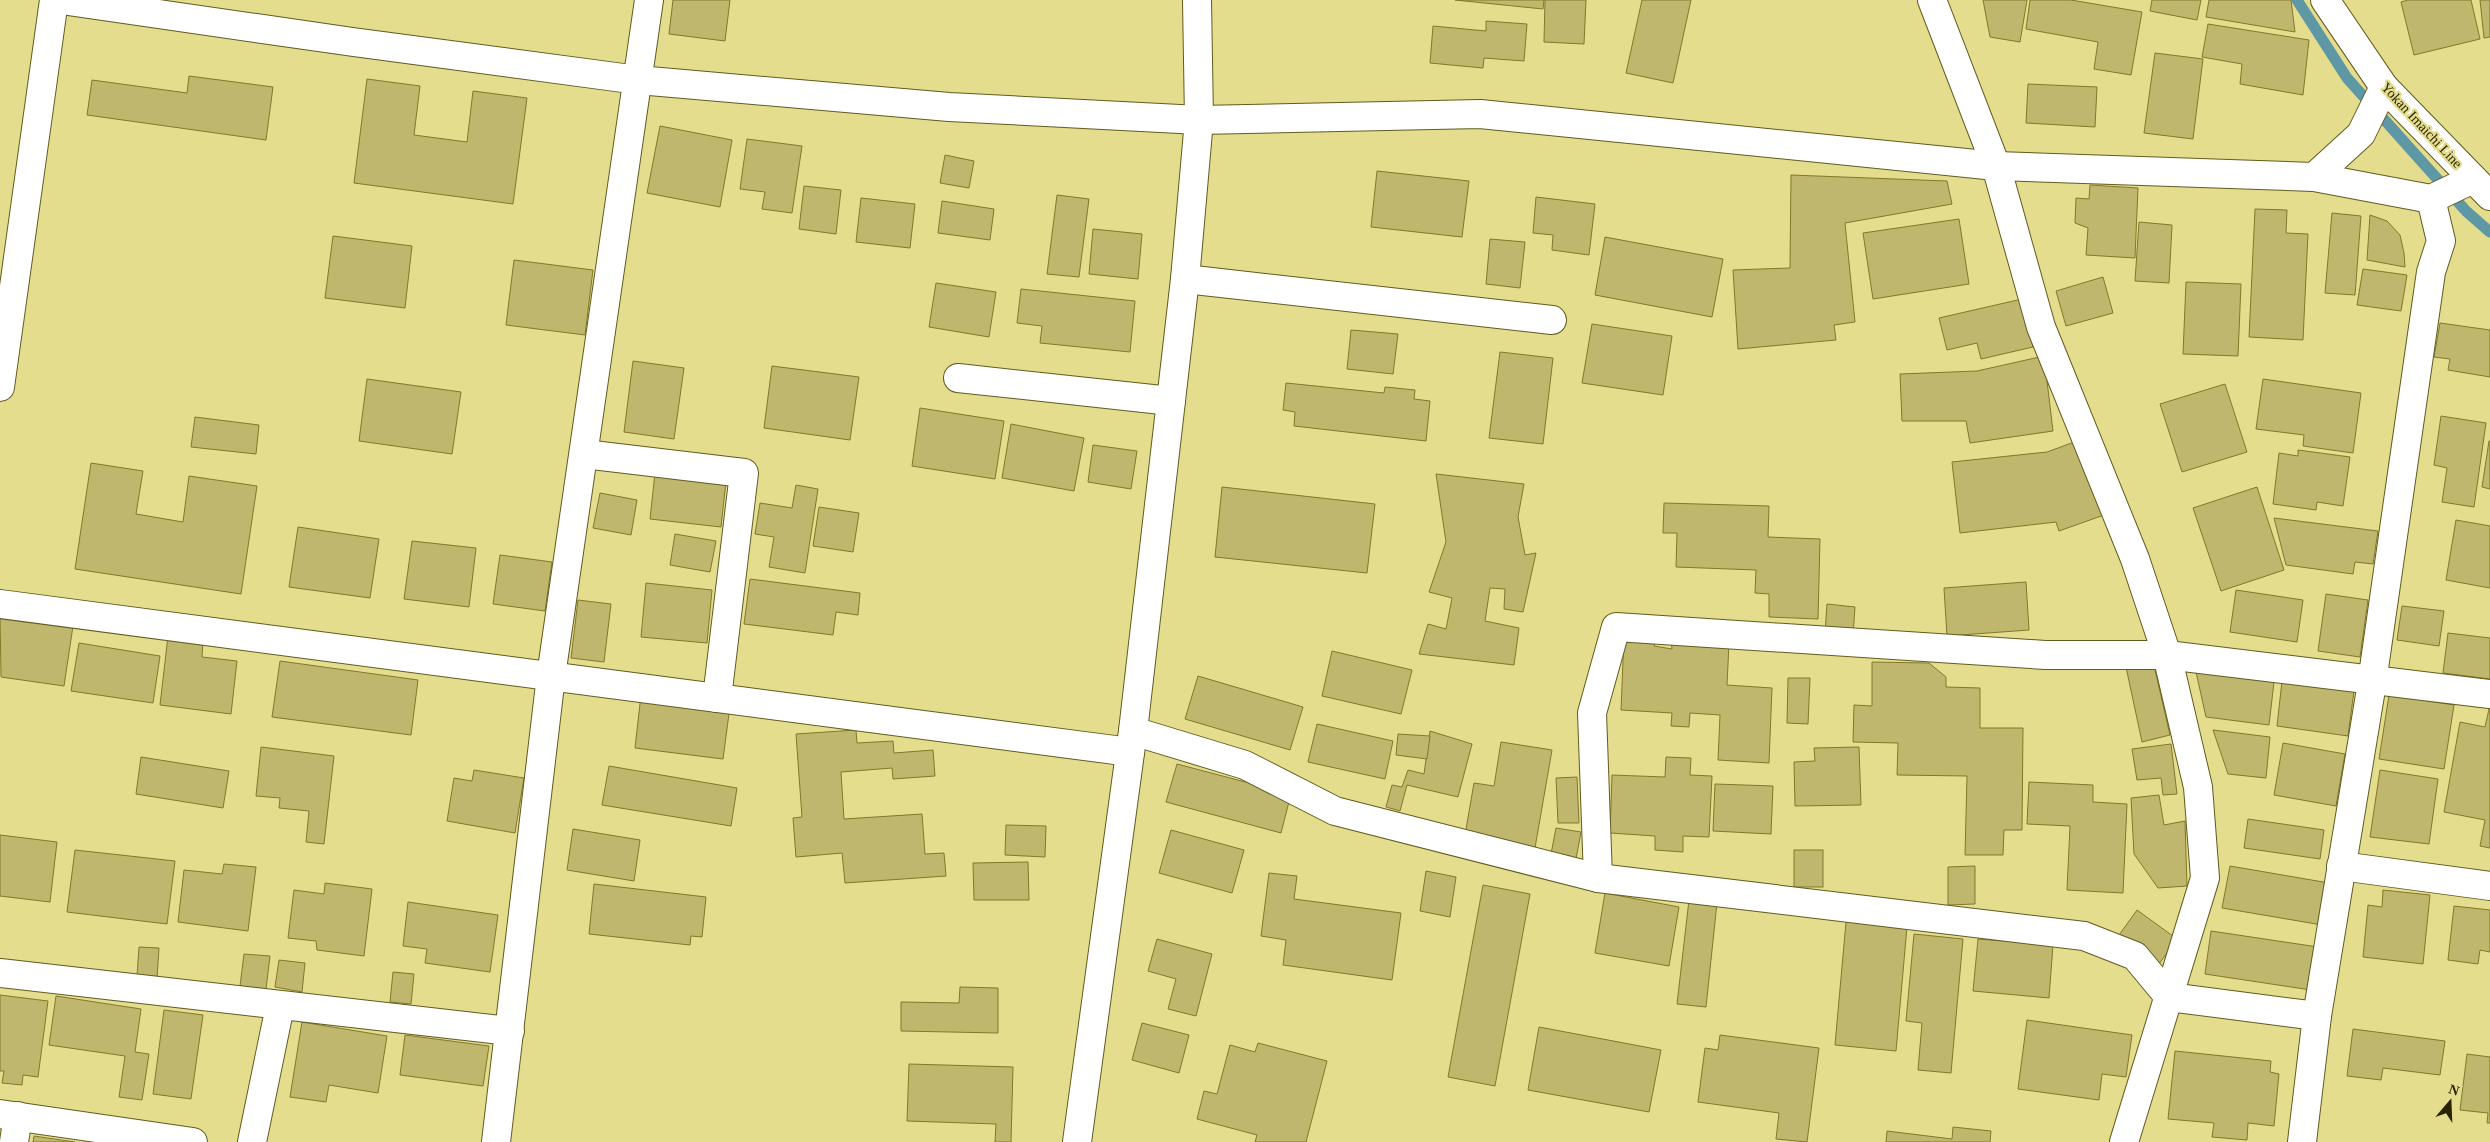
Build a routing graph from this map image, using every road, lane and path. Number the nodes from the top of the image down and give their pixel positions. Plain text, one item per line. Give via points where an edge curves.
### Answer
1 (54, 0) edge
2 (61, 0) edge
3 (649, 0) edge
4 (1197, 0) edge
5 (1932, 0) edge
6 (2325, 0) edge
7 (638, 80) junction
8 (2384, 87) junction
9 (1199, 120) junction
10 (1996, 166) junction
11 (2314, 177) junction
12 (2481, 188) edge
13 (2431, 200) junction
14 (1185, 279) junction
15 (1552, 320) dead end
16 (958, 378) dead end
17 (0, 387) edge
18 (1171, 401) junction
19 (584, 454) junction
20 (0, 604) edge
21 (2167, 655) junction
22 (551, 676) junction
23 (2372, 679) junction
24 (2490, 694) edge
25 (718, 698) junction
26 (1131, 742) junction
27 (2341, 866) junction
28 (1598, 878) junction
29 (2490, 886) edge
30 (0, 973) edge
31 (2169, 998) junction
32 (280, 1006) junction
33 (2317, 1016) junction
34 (510, 1031) junction
35 (11, 1124) edge
36 (193, 1142) edge
37 (252, 1142) edge
38 (496, 1142) edge
39 (1077, 1142) edge
40 (2124, 1142) edge
41 (2302, 1142) edge

1 - 17 street
2 - 7 street
3 - 7 street
4 - 9 street
5 - 10 street
6 - 8 street, Yokan Imaichi Line
7 - 9 street via 949,107
7 - 19 street
8 - 11 street via 2361,134
8 - 12 street, Yokan Imaichi Line
9 - 10 street via 1480,114
9 - 14 street
10 - 11 street
10 - 21 street via 2041,326 2135,559
11 - 13 street
12 - 13 street
13 - 23 street via 2440,241 2431,272
14 - 15 street
14 - 18 street
16 - 18 street
18 - 26 street
19 - 22 street
19 - 25 street via 744,473
20 - 22 street
21 - 23 street
21 - 28 street via 2045,655 1616,627 1592,713
21 - 31 street via 2198,787 2205,878
22 - 25 street
22 - 34 street
23 - 24 street
23 - 27 street
25 - 26 street
26 - 28 street via 1245,765 1335,811
26 - 39 street
27 - 29 street
27 - 33 street
28 - 31 street via 2084,936 2135,956
30 - 32 street
31 - 33 street
31 - 40 street
32 - 34 street
32 - 37 street
33 - 41 street
34 - 38 street
35 - 36 street

